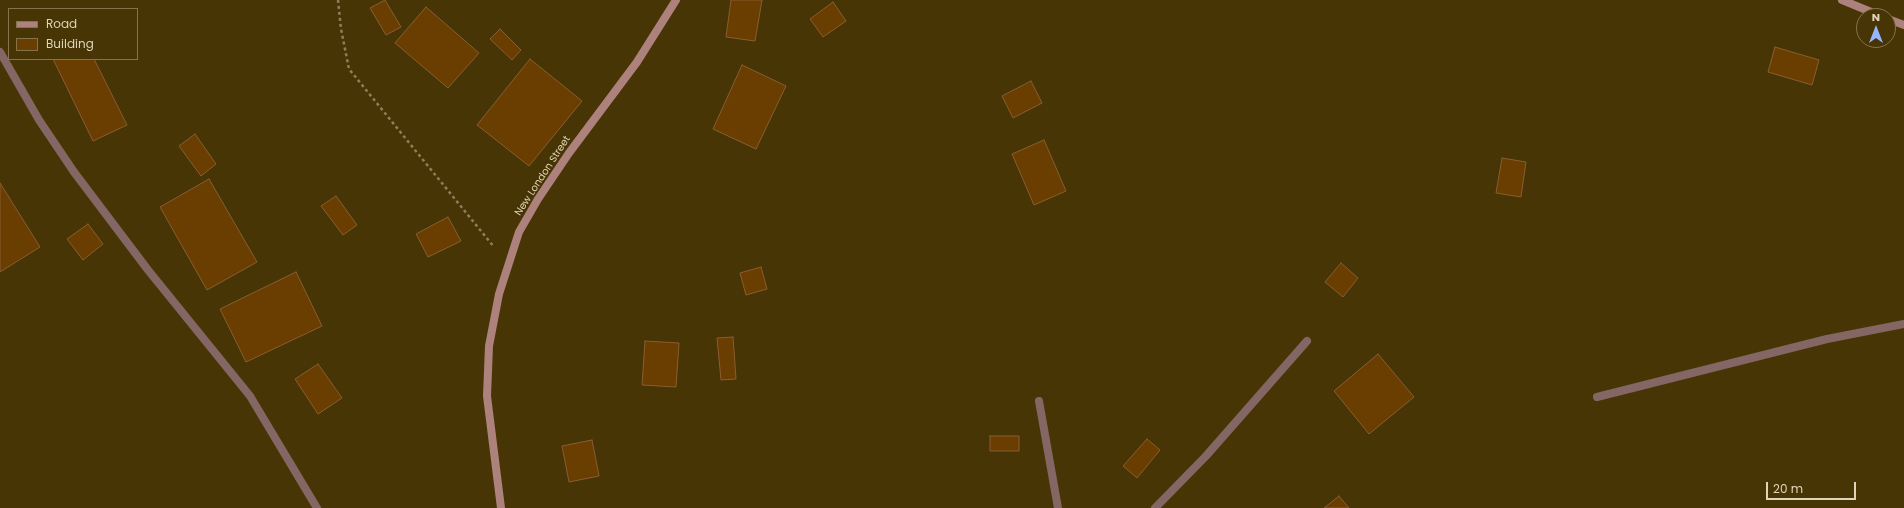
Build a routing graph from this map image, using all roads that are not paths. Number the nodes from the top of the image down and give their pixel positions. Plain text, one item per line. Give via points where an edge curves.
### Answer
1 (676, 0) edge
2 (1842, 0) edge
3 (1862, 8) edge
4 (0, 52) edge
5 (1904, 324) edge
6 (1307, 342) dead end
7 (1597, 397) dead end
8 (1039, 401) dead end
9 (317, 508) edge
10 (501, 508) edge
11 (1058, 508) edge
12 (1155, 508) edge

1 - 10 street, New London Street via 637,62 569,153 519,232 499,294 489,346 487,396
2 - 3 street
4 - 9 street via 39,120 74,172 148,270 250,396
5 - 7 street via 1827,339
6 - 12 street via 1206,456
8 - 11 street

